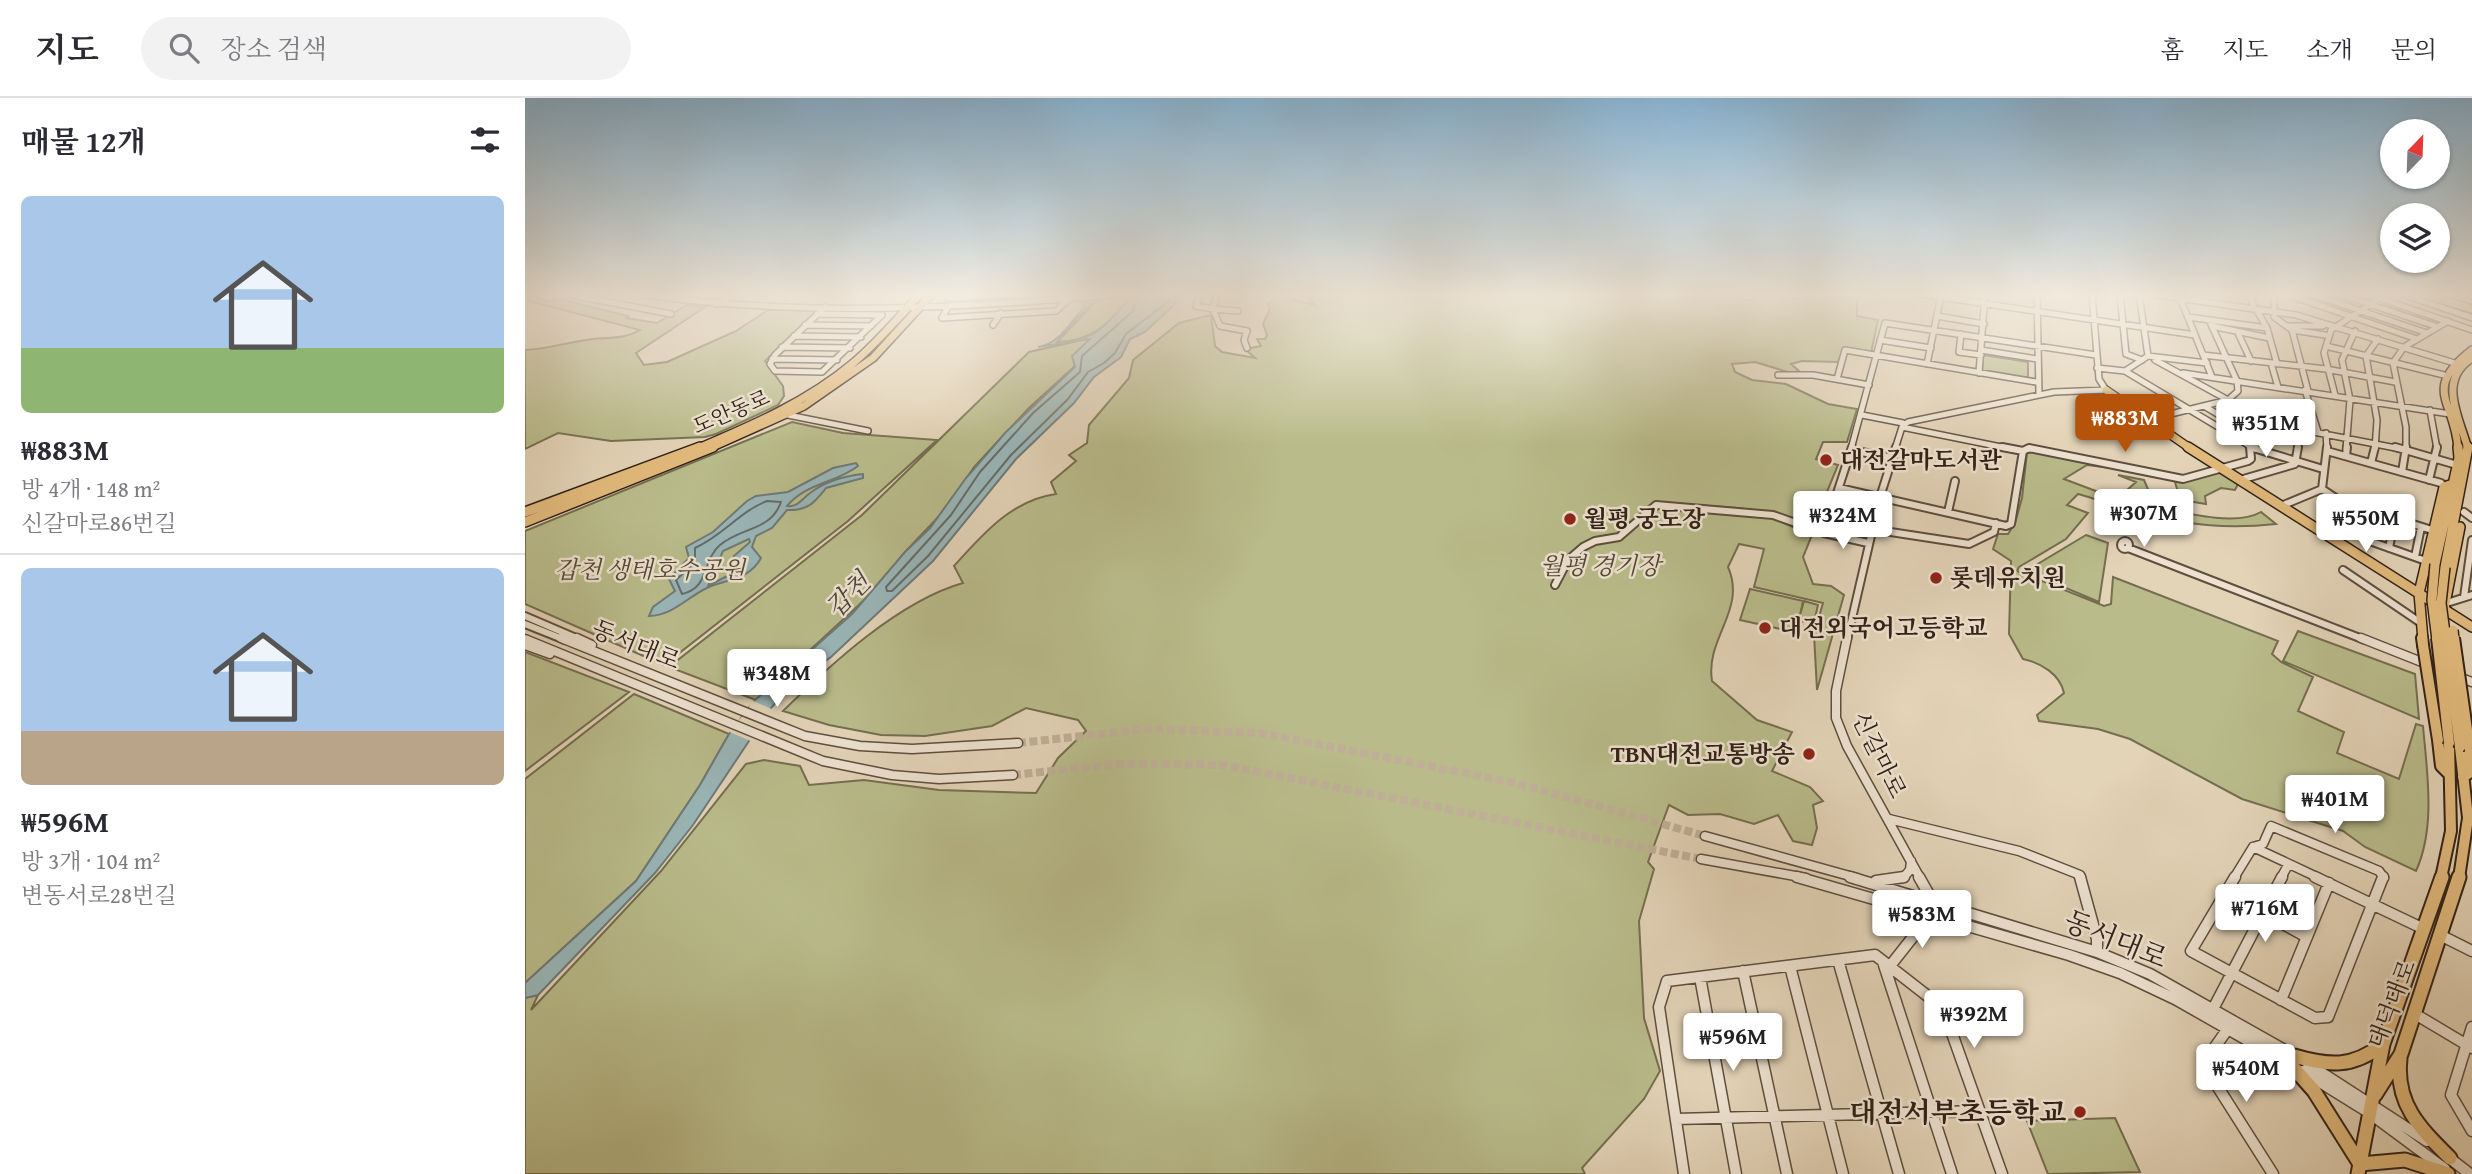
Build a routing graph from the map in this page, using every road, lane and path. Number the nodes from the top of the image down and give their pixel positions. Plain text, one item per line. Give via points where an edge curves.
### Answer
1 (785, 344) edge
2 (854, 344) edge
3 (872, 344) edge
4 (885, 344) edge
5 (1246, 344) edge
6 (1879, 344) edge
7 (1907, 344) edge
8 (1932, 344) edge
9 (1960, 344) edge
10 (1982, 344) edge
11 (2025, 344) edge
12 (2095, 344) edge
13 (2126, 344) edge
14 (2147, 344) edge
15 (2199, 344) edge
16 (2220, 344) edge
17 (2243, 344) edge
18 (2270, 344) edge
19 (2296, 344) edge
20 (2347, 344) edge
21 (2374, 344) edge
22 (2395, 344) edge
23 (2409, 344) edge
24 (2037, 346) junction
25 (2326, 346) joint
26 (782, 347) junction
27 (2404, 347) junction
28 (850, 348) junction
29 (1247, 348) dead end
30 (1931, 348) junction
31 (2343, 350) junction
32 (2472, 350) edge
33 (1981, 352) junction
34 (1875, 355) junction
35 (2096, 355) junction
36 (2203, 355) junction
37 (2148, 356) junction
38 (2365, 356) junction
39 (2227, 358) junction
40 (2472, 358) edge
41 (772, 359) junction
42 (2037, 359) junction
43 (837, 360) junction
44 (2142, 360) junction
45 (2251, 360) junction
46 (2207, 363) junction
47 (2274, 363) junction
48 (2393, 363) junction
49 (1927, 364) junction
50 (2457, 364) junction
51 (2303, 367) junction
52 (2097, 368) junction
53 (2326, 369) junction
54 (2125, 372) junction
55 (2342, 372) junction
56 (1979, 373) junction
57 (2183, 373) junction
58 (1778, 375) dead end
59 (2444, 375) junction
60 (2212, 377) junction
61 (2368, 377) junction
62 (1837, 379) junction
63 (2237, 381) junction
64 (2036, 382) junction
65 (2395, 382) junction
66 (1870, 385) junction
67 (2278, 387) junction
68 (2106, 390) junction
69 (2307, 391) junction
70 (2039, 394) junction
71 (2335, 394) junction
72 (2351, 397) junction
73 (2228, 400) junction
74 (2375, 401) junction
75 (2204, 406) junction
76 (2403, 406) junction
77 (2187, 410) junction
78 (2430, 410) junction
79 (2450, 414) junction
80 (788, 415) junction
81 (1861, 415) junction
82 (2146, 420) junction
83 (1903, 425) junction
84 (868, 432) dead end
85 (2318, 432) junction
86 (2326, 433) junction
87 (2347, 437) junction
88 (2265, 442) junction
89 (2378, 442) junction
90 (2298, 444) dead end
91 (2250, 447) junction
92 (1851, 450) junction
93 (2026, 450) junction
94 (2327, 451) junction
95 (2407, 451) junction
96 (2346, 456) junction
97 (1893, 458) junction
98 (2435, 459) junction
99 (2297, 462) junction
100 (2371, 463) junction
101 (2457, 465) junction
102 (2222, 468) junction
103 (2323, 469) junction
104 (2469, 471) edge
105 (2402, 472) junction
106 (2240, 480) junction
107 (2429, 480) junction
108 (1955, 481) dead end
109 (2441, 483) dead end
110 (2458, 486) junction
111 (1839, 488) junction
112 (2322, 489) junction
113 (1880, 496) junction
114 (2440, 502) junction
115 (2281, 506) junction
116 (2358, 506) junction
117 (525, 512) edge
118 (1948, 512) junction
119 (2447, 514) junction
120 (2468, 515) edge
121 (2395, 518) junction
122 (525, 522) edge
123 (1996, 523) junction
124 (2421, 527) junction
125 (1871, 529) junction
126 (2435, 531) junction
127 (1823, 533) junction
128 (2472, 540) edge
129 (1868, 543) junction
130 (2128, 548) dead end
131 (2389, 548) junction
132 (2415, 557) junction
133 (2471, 558) edge
134 (2435, 564) junction
135 (2343, 570) dead end
136 (1555, 585) dead end
137 (2419, 593) junction
138 (2468, 596) edge
139 (2447, 606) junction
140 (525, 616) edge
141 (2421, 623) junction
142 (525, 624) edge
143 (2470, 624) edge
144 (525, 639) edge
145 (586, 644) junction
146 (525, 645) edge
147 (568, 656) junction
148 (2472, 682) edge
149 (1018, 743) tunnel mouth
150 (2454, 745) edge
151 (1013, 775) tunnel mouth
152 (1889, 819) junction
153 (1705, 835) tunnel mouth
154 (2253, 847) junction
155 (1701, 859) tunnel mouth
156 (1912, 860) junction
157 (2288, 865) junction
158 (1868, 881) junction
159 (2329, 883) junction
160 (2226, 893) junction
161 (1932, 900) junction
162 (2372, 903) junction
163 (1931, 914) junction
164 (2265, 914) junction
165 (2424, 929) junction
166 (2442, 936) junction
167 (2307, 937) junction
168 (2472, 951) edge
169 (2097, 952) junction
170 (1837, 960) junction
171 (1886, 963) junction
172 (1790, 966) junction
173 (1743, 971) junction
174 (2229, 974) junction
175 (1700, 977) junction
176 (2281, 1000) junction
177 (2213, 1009) junction
178 (2415, 1014) junction
179 (2472, 1027) edge
180 (2227, 1030) junction
181 (2383, 1044) junction
182 (2469, 1046) edge
183 (2401, 1054) junction
184 (2293, 1061) junction
185 (2369, 1107) junction
186 (1980, 1111) junction
187 (1932, 1112) junction
188 (1882, 1114) junction
189 (1828, 1115) junction
190 (1774, 1116) junction
191 (1726, 1118) junction
192 (1676, 1119) junction
193 (2472, 1131) edge
194 (2450, 1158) junction
195 (2359, 1169) edge
196 (1684, 1174) edge
197 (1736, 1174) edge
198 (1787, 1174) edge
199 (1843, 1174) edge
200 (1899, 1174) edge
201 (1952, 1174) edge
202 (2002, 1174) edge
203 (2273, 1174) edge
204 (2449, 1174) edge
205 (2470, 1174) edge

1 - 26 street
2 - 28 street
3 - 117 main road, 도안동로 via 855,362 785,408
4 - 80 main road, 도안동로 via 861,369
5 - 29 street
6 - 34 street
7 - 30 street
8 - 30 street
9 - 33 street via 1959,352
10 - 33 street
11 - 24 street
12 - 35 street
13 - 44 street via 2126,354
14 - 37 street
15 - 36 street
16 - 39 street
17 - 45 street
18 - 47 street
19 - 51 street
20 - 31 street
21 - 38 street
22 - 27 street
23 - 27 street
24 - 35 street
24 - 42 street
25 - 31 street
25 - 53 street
26 - 28 street
26 - 41 street
27 - 48 street
27 - 50 street
28 - 43 street
30 - 49 street
31 - 38 street
31 - 55 street
32 - 50 main road
33 - 42 street
33 - 56 street
34 - 49 street
34 - 62 street via 1846,350
34 - 66 street
35 - 52 street
36 - 39 street
36 - 46 street
37 - 44 street
37 - 46 street
37 - 57 street
38 - 48 street
38 - 61 street
39 - 45 street
39 - 63 street
40 - 50 main road
41 - 43 street
41 - 43 street via 775,371 822,372
42 - 64 street
44 - 54 street
45 - 47 street
46 - 60 street
47 - 51 street
47 - 67 street
48 - 59 street
48 - 65 street
49 - 56 street
50 - 59 main road
50 - 104 main road, 대덕대로 via 2452,393 2469,451
51 - 53 street
51 - 69 street
52 - 54 street
52 - 68 street
53 - 55 street
53 - 71 street
54 - 77 street
55 - 61 street
55 - 72 street
56 - 64 street
57 - 60 street
57 - 73 street
58 - 62 street
59 - 79 main road, 대덕대로
60 - 63 street
61 - 65 street
61 - 74 street
62 - 66 street
63 - 67 street
63 - 73 street via 2238,391
64 - 70 street
65 - 76 street
66 - 81 street
67 - 69 street
68 - 70 street
68 - 82 main road
69 - 71 street
69 - 85 street
70 - 83 street
71 - 72 street
72 - 74 street
72 - 87 street
73 - 75 street
74 - 76 street
74 - 89 street
75 - 77 street
75 - 88 street
76 - 78 street
76 - 95 street
77 - 82 street
77 - 91 street
78 - 79 street
78 - 98 street via 2437,434
79 - 101 main road, 대덕대로 via 2459,445
80 - 84 street
80 - 122 main road, 도안동로
81 - 83 street
81 - 92 street
82 - 102 main road
83 - 93 street
83 - 97 street, 신갈마로
85 - 86 street
85 - 88 street via 2294,428
86 - 87 street
86 - 94 street
87 - 89 street
87 - 96 street
88 - 91 street
89 - 95 street
89 - 100 street
90 - 99 street
91 - 99 street
91 - 102 street via 2251,459
92 - 97 street
92 - 111 street
93 - 102 street via 2183,479
93 - 123 street via 2011,524
94 - 96 street
94 - 103 street
95 - 98 street
95 - 105 street
96 - 100 street
97 - 113 street, 신갈마로
98 - 101 street
98 - 107 street
99 - 103 street
99 - 106 street
100 - 105 street
101 - 110 main road, 대덕대로
102 - 106 main road
103 - 112 street
104 - 110 main road, 대덕대로
105 - 107 street
106 - 115 main road
107 - 109 street
108 - 118 street
110 - 114 main road via 2444,487
110 - 119 main road, 대덕대로
110 - 120 main road via 2466,497
110 - 134 main road, 대덕대로
111 - 113 street
111 - 127 street
112 - 115 street
112 - 116 street
113 - 118 street
113 - 125 street, 신갈마로
114 - 119 main road
114 - 126 main road
115 - 137 main road
116 - 121 street
116 - 131 street via 2364,538
118 - 123 street
119 - 134 main road, 대덕대로
120 - 139 main road
121 - 124 street
121 - 131 street
123 - 125 street via 1994,532 1969,544
124 - 126 street
124 - 132 street
125 - 129 street, 신갈마로
126 - 134 main road
127 - 129 street
127 - 136 street via 1773,515 1656,505 1619,537 1583,547 1568,560
128 - 133 street
129 - 152 street, 신갈마로 via 1836,691 1836,718
130 - 148 street
131 - 132 street
132 - 134 street
133 - 138 street
134 - 137 main road
134 - 150 main road, 대덕대로, bridge
135 - 141 street
137 - 139 main road
137 - 141 main road
138 - 139 street
139 - 143 main road
140 - 145 street
141 - 150 main road, bridge via 2423,645
142 - 145 street, 동서대로
143 - 150 main road, bridge via 2453,631
144 - 147 street, 동서대로
145 - 149 street, 동서대로 via 805,736 848,746 929,751
146 - 147 street
147 - 151 street, 동서대로 via 786,747 852,768 939,779
150 - 165 main road, 대덕대로 via 2448,773 2451,831 2444,871
150 - 166 main road, 대덕대로 via 2463,777 2467,836
152 - 156 street, 신갈마로
152 - 169 street, 신갈마로 via 2019,851 2080,875
153 - 158 street, 동서대로
154 - 157 street
154 - 160 street
154 - 162 street via 2263,844 2271,826 2277,826 2379,872 2384,878
155 - 163 street, 동서대로 via 1815,880
156 - 158 street via 1902,879
156 - 161 street, 신갈마로
157 - 159 street
157 - 164 street
158 - 161 street, 동서대로
159 - 162 street
159 - 167 street
160 - 164 street
160 - 174 street via 2192,951
161 - 163 street
161 - 169 street, 동서대로
162 - 165 street
162 - 176 street via 2328,1017 2315,1018
163 - 171 street
163 - 180 street, 동서대로 via 2120,973
164 - 167 street
164 - 174 street
165 - 181 main road, 대덕대로
166 - 168 street
166 - 178 main road, 대덕대로
167 - 176 street
169 - 177 street, 동서대로 via 2150,974
170 - 171 street via 1875,955
170 - 172 street
170 - 188 street
171 - 186 street via 1943,1008
171 - 187 street
172 - 173 street
172 - 189 street
173 - 175 street
173 - 190 street
174 - 176 street
174 - 177 street
175 - 191 street
175 - 192 street via 1667,981 1659,1007
177 - 184 street, 동서대로
178 - 182 street
178 - 183 main road, 대덕대로
179 - 182 street
180 - 184 street, 동서대로
180 - 203 street via 2215,1048 2214,1081
181 - 184 main road via 2362,1062
181 - 185 main road, 대덕대로
182 - 193 street via 2451,1096
183 - 185 main road, 대덕대로
183 - 194 main road via 2396,1084 2403,1103
184 - 185 street, 동서대로
184 - 195 main road
185 - 194 street, 동서대로
185 - 195 main road
185 - 204 street, 동서대로
186 - 187 street
186 - 202 street
187 - 188 street
187 - 201 street
188 - 189 street
188 - 200 street
189 - 190 street
189 - 199 street
190 - 191 street
190 - 198 street
191 - 192 street
191 - 197 street
192 - 196 street
194 - 205 street, 동서대로
195 - 204 main road via 2374,1160 2420,1161

